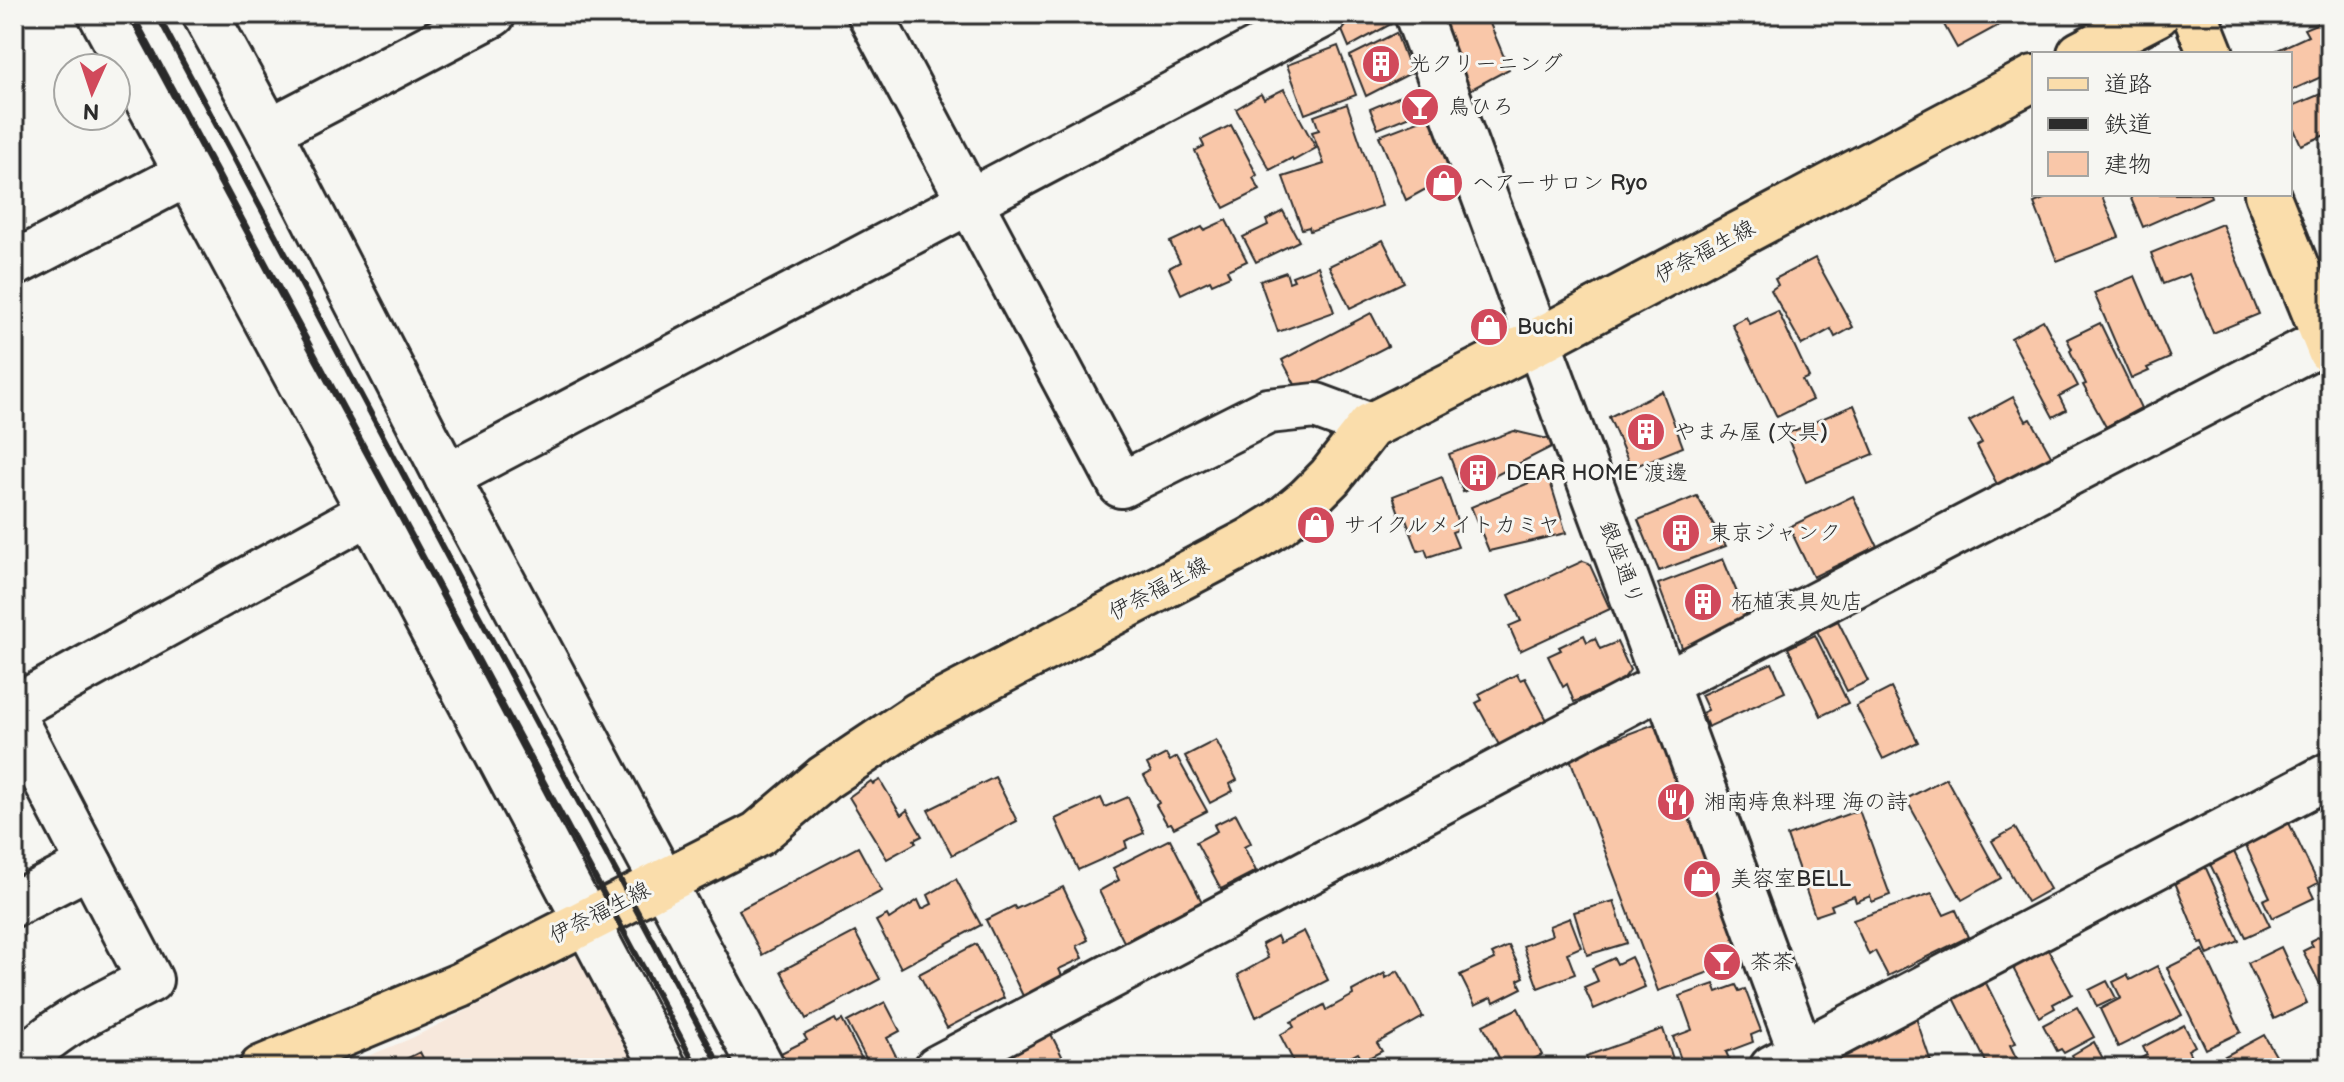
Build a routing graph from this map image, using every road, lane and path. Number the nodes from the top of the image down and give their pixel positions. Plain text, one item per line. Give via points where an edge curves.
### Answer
1 (101, 14) edge
2 (205, 14) edge
3 (493, 14) edge
4 (870, 14) edge
5 (1325, 14) edge
6 (1417, 14) edge
7 (2157, 14) edge
8 (2195, 14) edge
9 (2084, 52) edge
10 (2210, 52) edge
11 (2032, 79) edge
12 (269, 131) junction
13 (187, 174) junction
14 (2268, 196) edge
15 (969, 201) junction
16 (14, 264) edge
17 (1538, 341) junction
18 (2328, 346) edge
19 (1370, 426) junction
20 (447, 477) junction
21 (370, 512) junction
22 (1666, 683) junction
23 (14, 708) edge
24 (14, 719) edge
25 (2330, 775) edge
26 (90, 865) junction
27 (664, 881) junction
28 (14, 904) edge
29 (587, 921) junction
30 (1794, 1063) edge
31 (18, 1068) edge
32 (262, 1068) edge
33 (664, 1068) edge
34 (762, 1068) edge
35 (937, 1068) edge

1 - 13 street
2 - 12 street
3 - 12 street
4 - 15 street
5 - 15 street
6 - 17 street, 銀座通り
7 - 9 main road
8 - 10 main road
11 - 17 main road, 伊奈福生線
12 - 20 street
13 - 16 street
13 - 21 street
14 - 18 main road
15 - 19 street via 1121,485 1268,411 1316,406
15 - 20 street
17 - 19 main road, 伊奈福生線
17 - 22 street, 銀座通り
18 - 22 street
19 - 27 main road, 伊奈福生線 via 1330,477 1279,523 918,715 824,778 758,834
20 - 27 street
21 - 23 street
21 - 29 street
22 - 30 street, 銀座通り
22 - 35 street
24 - 26 street
25 - 30 street
26 - 28 street
26 - 31 street via 150,980 51,1037
27 - 29 main road, 伊奈福生線
27 - 34 street
29 - 32 main road, 伊奈福生線 via 461,985
29 - 33 street

